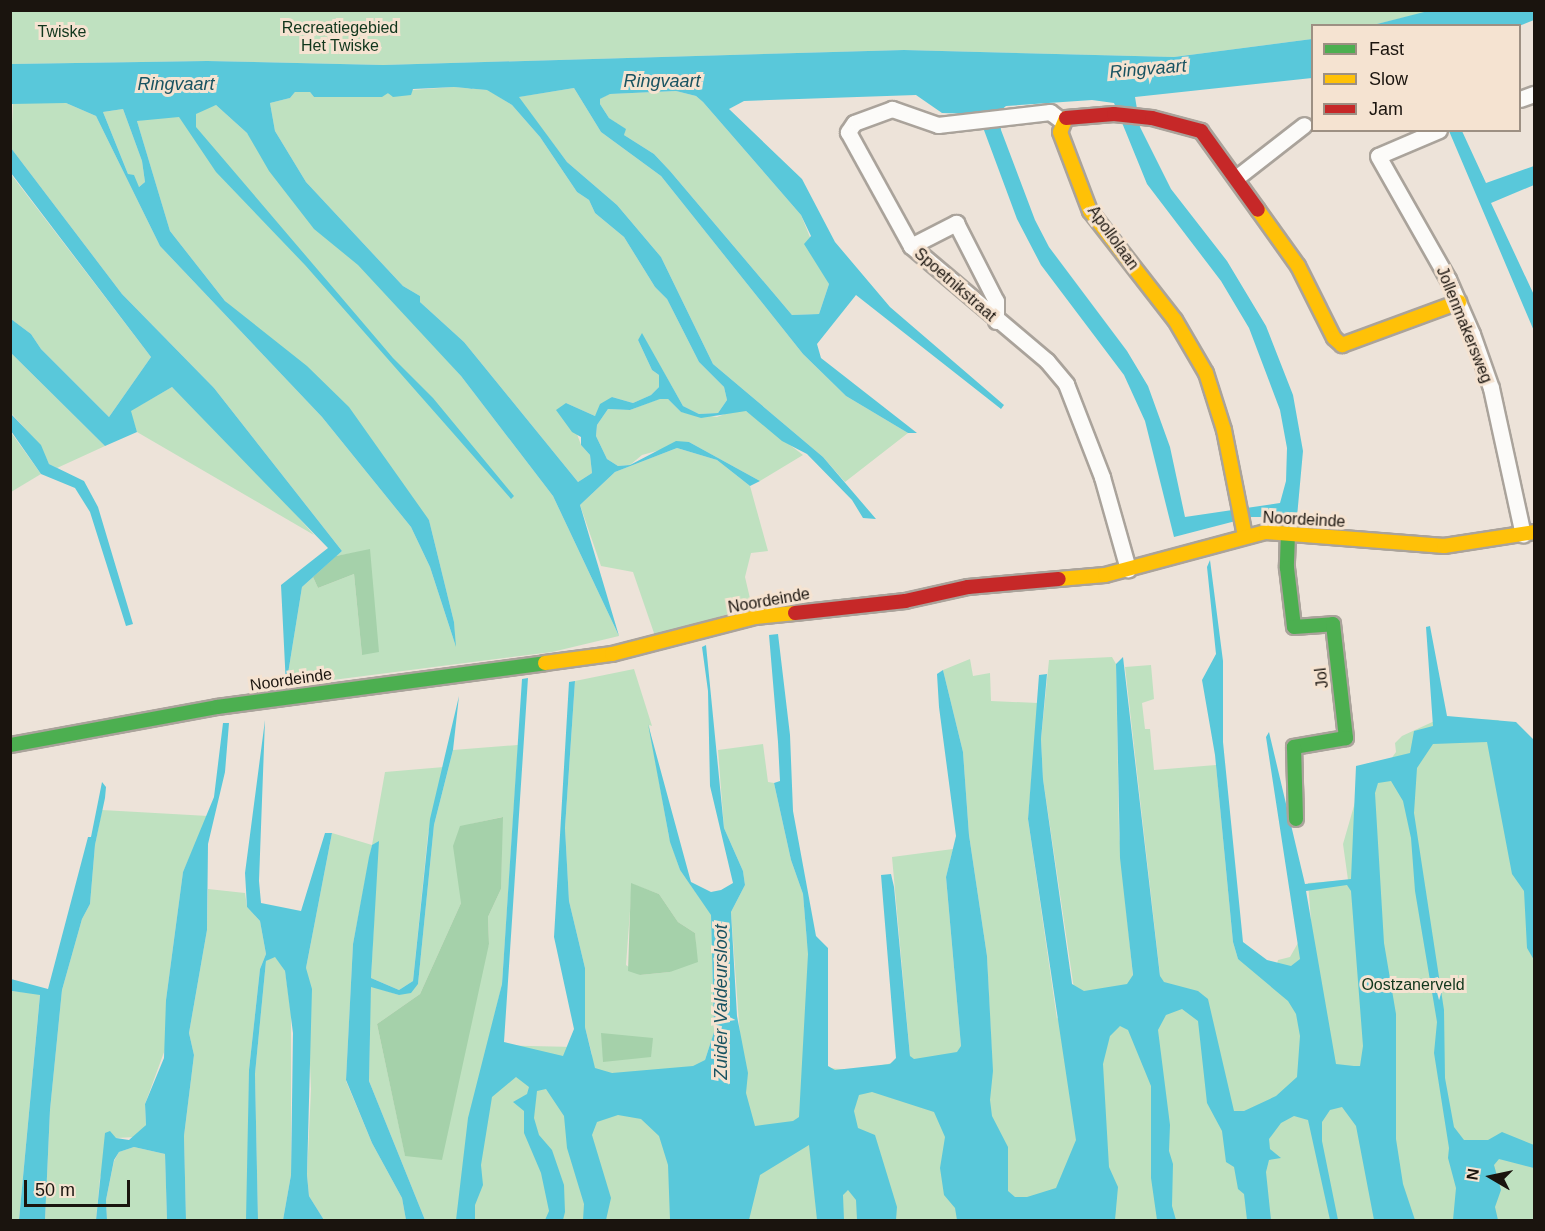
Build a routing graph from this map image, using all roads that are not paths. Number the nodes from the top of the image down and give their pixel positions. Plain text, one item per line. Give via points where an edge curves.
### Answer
1 (1062, 121) junction
2 (1304, 125) dead end
3 (1437, 132) edge
4 (1236, 178) junction
5 (911, 246) junction
6 (1459, 302) junction
7 (996, 321) junction
8 (1288, 533) junction
9 (1529, 534) edge
10 (1245, 536) junction
11 (1128, 569) junction
12 (10, 745) edge
13 (1296, 819) dead end

1 - 4 street via 1070,115 1114,114 1201,131
1 - 5 street, Spoetnikstraat via 1050,112 938,124 892,109 864,118 848,132
1 - 10 street, Apollolaan via 1060,132 1090,211 1175,320 1206,373 1224,430
2 - 4 street
3 - 6 street, Jollenmakersweg via 1378,156
4 - 6 street via 1298,266 1334,338 1342,345
5 - 7 street, Spoetnikstraat
5 - 7 street via 956,223 996,301
6 - 9 street, Jollenmakersweg via 1491,388
7 - 11 street, Spoetnikstraat via 1047,361 1066,384 1102,477
8 - 9 street, Noordeinde via 1444,546
8 - 10 street, Noordeinde
8 - 13 street, Jol via 1287,568 1294,627 1333,624 1346,738 1294,747
10 - 11 street, Noordeinde
11 - 12 street, Noordeinde via 1081,579 968,587 905,601 755,617 612,654 218,707

